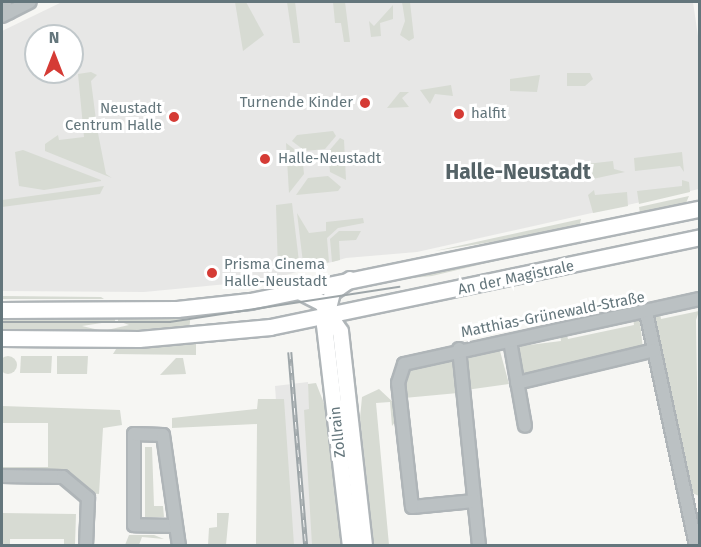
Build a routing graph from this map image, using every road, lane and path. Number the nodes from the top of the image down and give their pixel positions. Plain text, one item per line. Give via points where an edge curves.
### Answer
1 (30, 2) edge
2 (4, 10) edge
3 (699, 208) edge
4 (699, 237) edge
5 (361, 274) junction
6 (297, 290) junction
7 (699, 299) edge
8 (2, 310) edge
9 (646, 312) junction
10 (332, 314) junction
11 (2, 338) edge
12 (510, 341) junction
13 (459, 350) junction
14 (654, 350) junction
15 (517, 383) junction
16 (525, 426) dead end
17 (2, 476) edge
18 (474, 501) junction
19 (694, 503) edge
20 (173, 525) junction
21 (86, 546) edge
22 (178, 546) edge
23 (350, 546) edge
24 (364, 546) edge
25 (479, 546) edge
26 (696, 546) edge

1 - 2 street
3 - 5 main road, An der Magistrale via 488,254
4 - 10 main road, An der Magistrale
5 - 6 main road, An der Magistrale
5 - 10 main road, An der Magistrale via 332,292
6 - 8 main road, An der Magistrale via 177,309
6 - 10 main road
7 - 9 street, Matthias-Grünewald-Straße
9 - 12 street, Matthias-Grünewald-Straße
9 - 14 street
10 - 11 main road, An der Magistrale via 178,337
10 - 23 main road, Zollrain
10 - 24 main road, Zollrain via 340,331
12 - 13 street, Matthias-Grünewald-Straße
12 - 15 street
13 - 18 street
13 - 18 street, Matthias-Grünewald-Straße via 412,360 400,370 398,382 412,507
14 - 15 street
14 - 19 street
15 - 16 street
17 - 21 street via 63,477 88,498
18 - 25 street
19 - 26 street
20 - 20 street via 163,435 134,434 134,525
20 - 22 street

